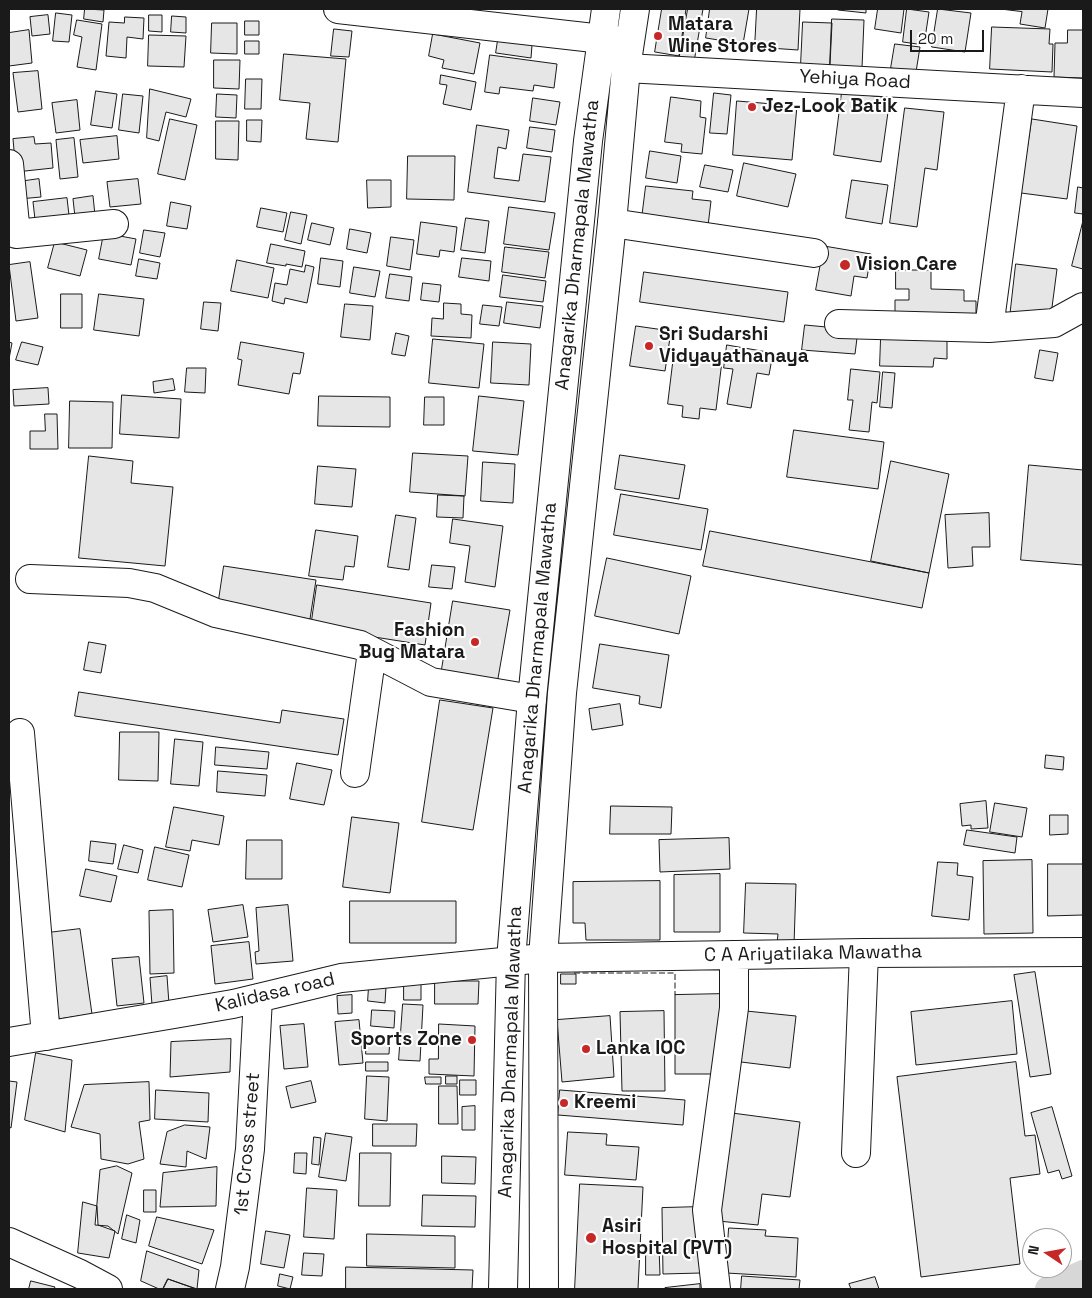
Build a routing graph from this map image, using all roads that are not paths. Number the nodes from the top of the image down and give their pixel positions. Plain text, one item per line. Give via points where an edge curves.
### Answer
1 (338, 9) edge
2 (606, 9) edge
3 (635, 9) edge
4 (601, 39) junction
5 (628, 55) junction
6 (1021, 89) junction
7 (1083, 93) edge
8 (9, 164) edge
9 (612, 223) junction
10 (114, 224) dead end
11 (814, 253) dead end
12 (1083, 307) edge
13 (838, 324) dead end
14 (989, 328) junction
15 (30, 578) dead end
16 (372, 652) junction
17 (532, 699) junction
18 (20, 733) dead end
19 (355, 773) dead end
20 (1083, 952) edge
21 (864, 953) junction
22 (734, 955) junction
23 (543, 958) junction
24 (511, 960) junction
25 (258, 998) junction
26 (46, 1036) junction
27 (9, 1042) edge
28 (856, 1153) dead end
29 (9, 1242) edge
30 (108, 1289) edge
31 (230, 1289) edge
32 (503, 1289) edge
33 (544, 1289) edge
34 (716, 1289) edge

1 - 4 main road, Yehiya Road
2 - 4 main road, Anagarika Dharmapala Mawatha
3 - 5 main road, Anagarika Dharmapala Mawatha
4 - 5 main road, Yehiya Road
4 - 17 main road, Anagarika Dharmapala Mawatha
5 - 6 main road, Yehiya Road
5 - 9 main road, Anagarika Dharmapala Mawatha
6 - 7 main road, Yehiya Road
6 - 14 main road
8 - 10 main road via 16,234
9 - 11 main road
9 - 23 main road, Anagarika Dharmapala Mawatha via 562,693
12 - 14 main road via 1054,323
13 - 14 main road
15 - 16 main road via 128,583 155,588 216,613 360,645
16 - 17 main road via 431,682
16 - 19 main road
17 - 24 main road, Anagarika Dharmapala Mawatha
18 - 26 main road
20 - 21 main road, C A Ariyatilaka Mawatha
21 - 22 main road, C A Ariyatilaka Mawatha
21 - 28 main road
22 - 23 main road, C A Ariyatilaka Mawatha
22 - 34 main road via 734,1008 706,1210
23 - 24 main road, Kalidasa road
23 - 33 main road, Anagarika Dharmapala Mawatha
24 - 25 main road, Kalidasa road via 341,978
24 - 32 main road, Anagarika Dharmapala Mawatha
25 - 26 main road, Kalidasa road
25 - 31 main road, 1st Cross street via 250,1150 236,1267
26 - 27 main road, Kalidasa road
29 - 30 main road

